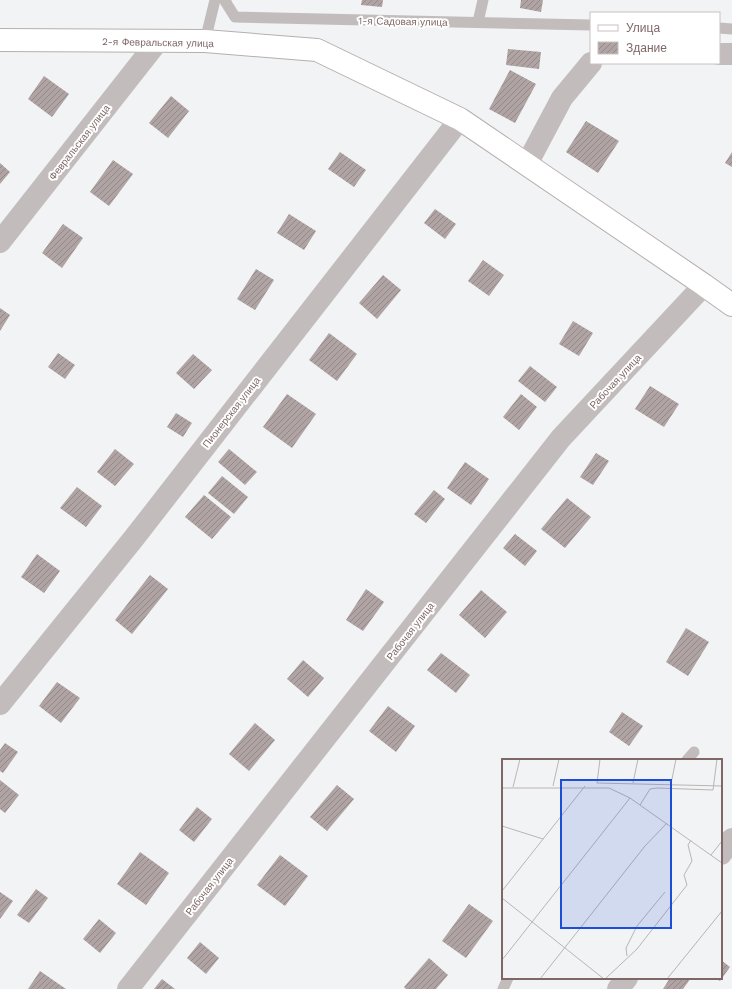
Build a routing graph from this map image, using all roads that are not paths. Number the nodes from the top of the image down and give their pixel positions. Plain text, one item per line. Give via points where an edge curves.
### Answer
1 (214, 0) edge
2 (226, 0) edge
3 (483, 0) edge
4 (478, 22) junction
5 (590, 25) edge
6 (720, 28) edge
7 (732, 29) edge
8 (0, 40) edge
9 (158, 42) junction
10 (205, 42) junction
11 (720, 54) edge
12 (732, 54) edge
13 (590, 64) edge
14 (460, 119) junction
15 (526, 164) junction
16 (0, 242) edge
17 (704, 285) junction
18 (732, 305) edge
19 (0, 704) edge
20 (732, 839) edge
21 (722, 853) edge
22 (507, 979) edge
23 (625, 979) edge
24 (128, 989) edge
25 (502, 989) edge
26 (618, 989) edge

1 - 10 lane
2 - 4 lane, 1-я Садовая улица via 236,17
3 - 4 lane
4 - 5 lane, 1-я Садовая улица
6 - 7 lane
8 - 9 street, 2-я Февральская улица
9 - 10 street, 2-я Февральская улица
9 - 16 street, Февральская улица
10 - 14 street, 2-я Февральская улица via 317,50
11 - 12 street
13 - 15 street via 562,98
14 - 15 street
14 - 19 street, Пионерская улица via 134,538
15 - 17 street
17 - 18 street
17 - 24 street, Рабочая улица via 561,438
20 - 21 street
22 - 25 lane
23 - 26 street

